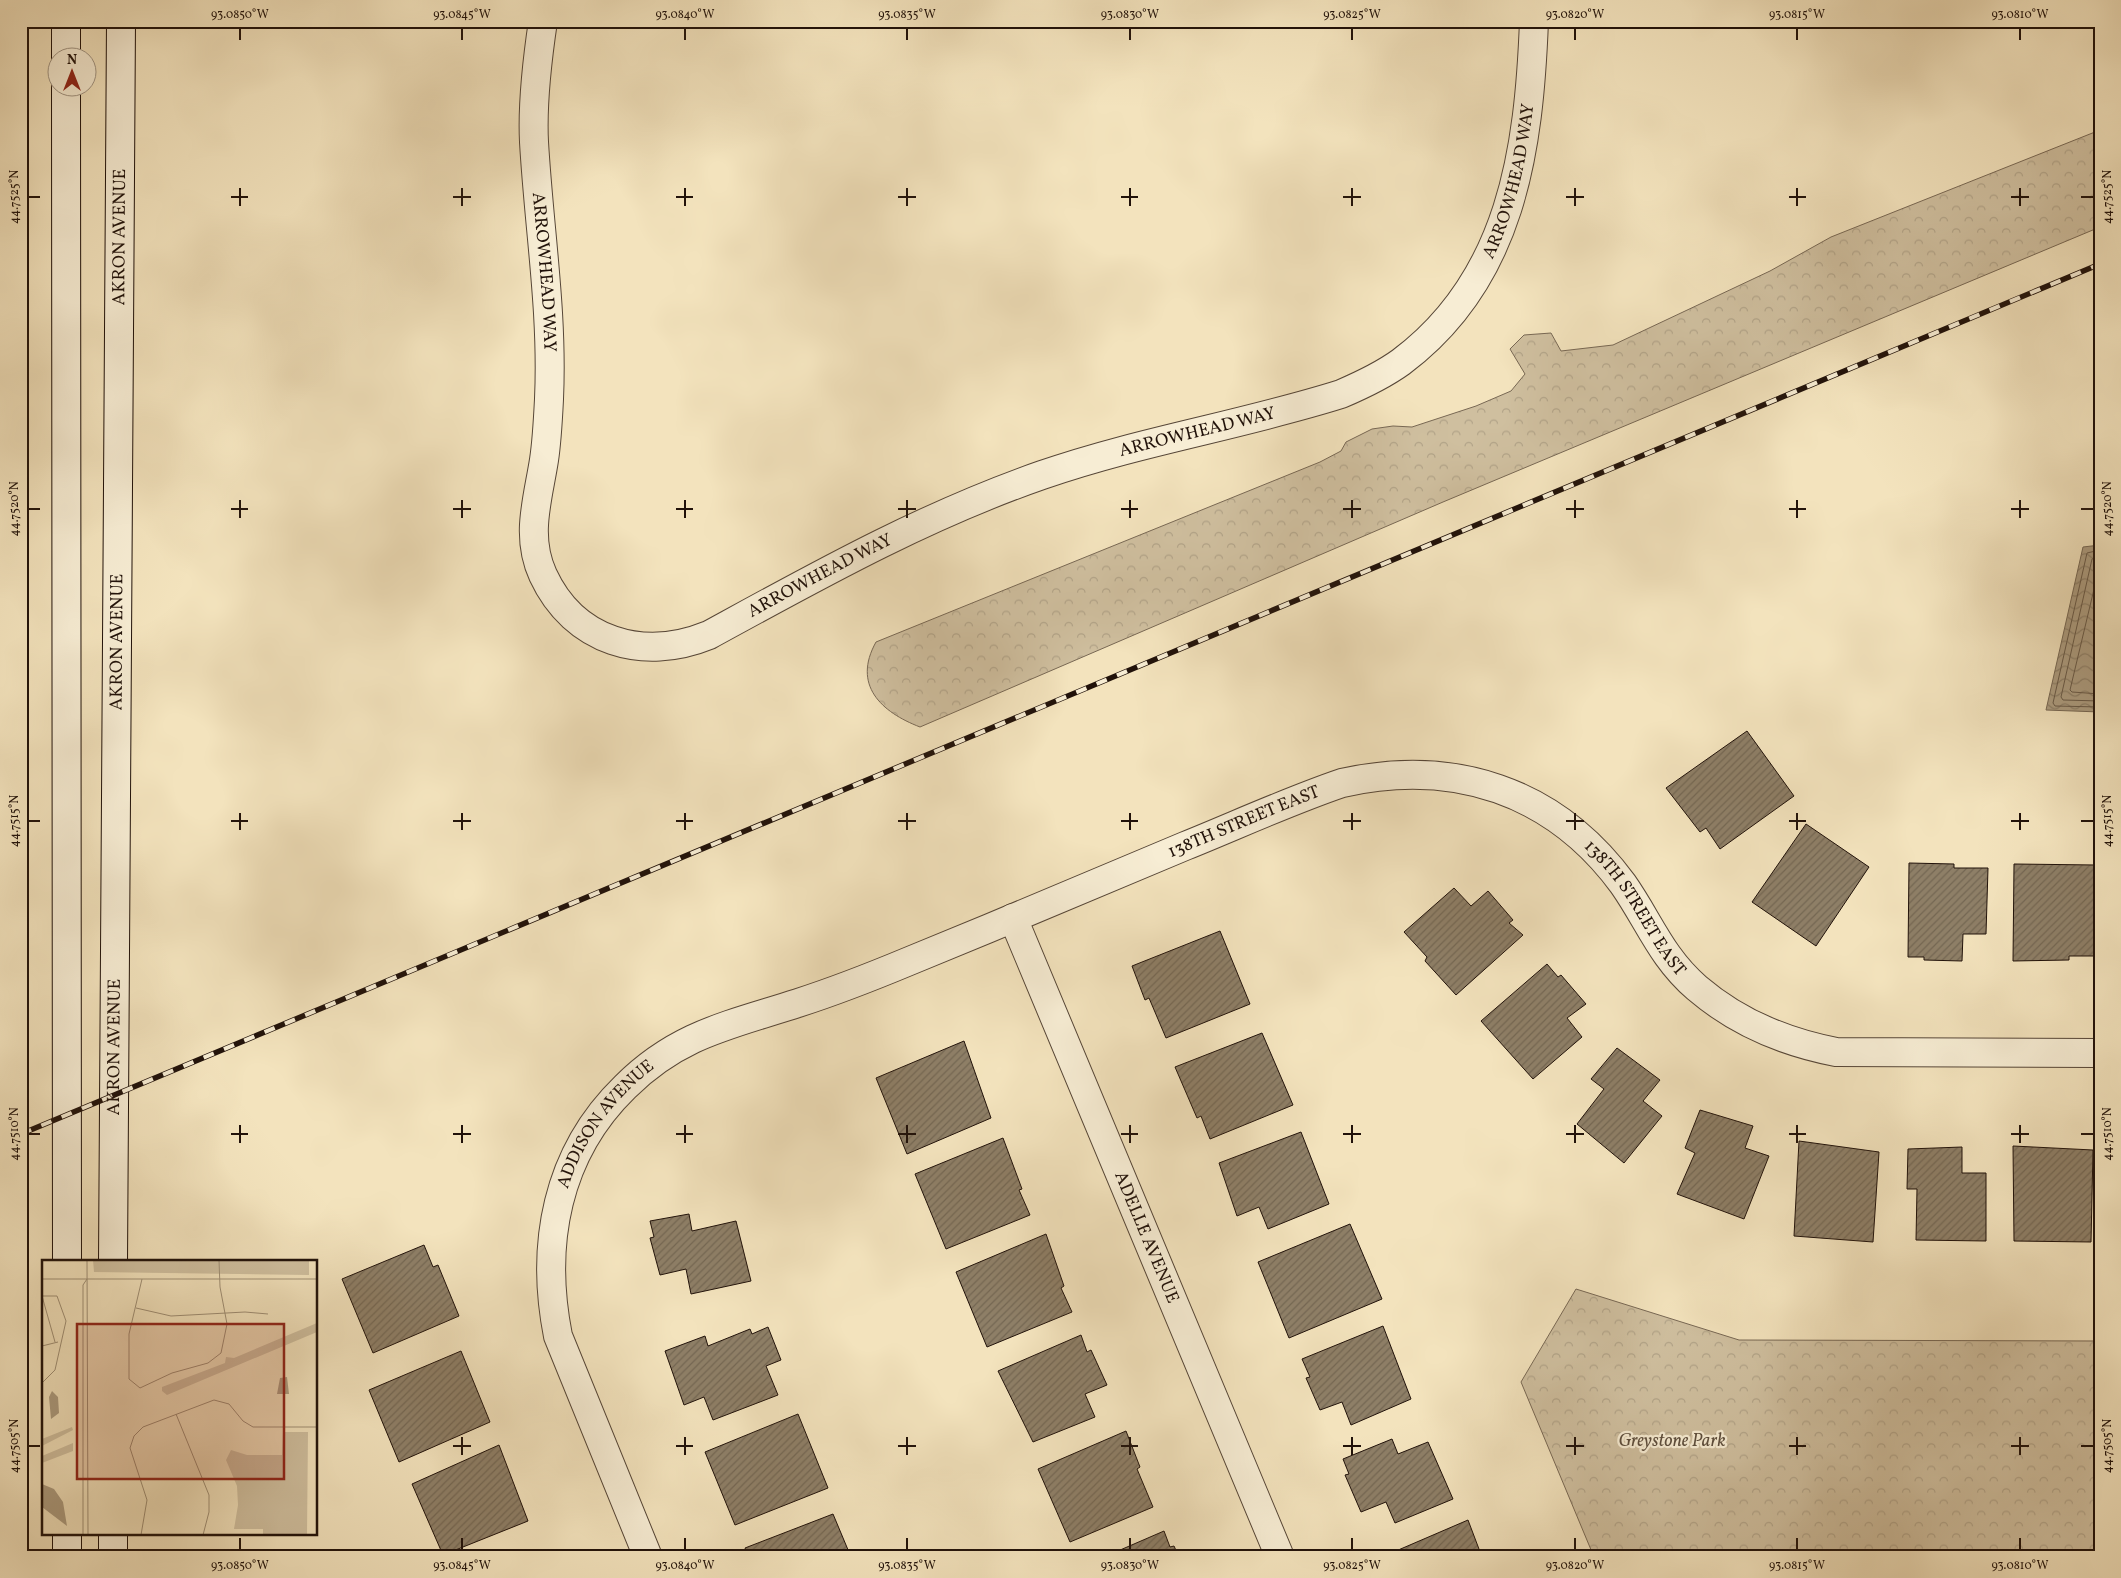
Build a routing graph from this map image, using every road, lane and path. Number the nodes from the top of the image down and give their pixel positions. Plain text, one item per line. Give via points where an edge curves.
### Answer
1 (66, 21) edge
2 (121, 21) edge
3 (543, 21) edge
4 (1534, 21) edge
5 (66, 48) edge
6 (66, 98) edge
7 (1013, 918) junction
8 (2100, 1052) edge
9 (67, 1260) edge
10 (113, 1260) edge
11 (67, 1536) edge
12 (113, 1536) edge
13 (67, 1557) edge
14 (113, 1557) edge
15 (648, 1557) edge
16 (1280, 1557) edge

1 - 5 street
2 - 10 street, AKRON AVENUE
3 - 4 street, ARROWHEAD WAY via 534,96 534,141 548,281 550,340 544,459 533,516 536,555 552,592 578,621 612,641 651,648 684,644 709,635 848,558 977,499 1110,454 1341,394 1400,362 1450,318 1488,262 1501,231 1516,180 1526,118
6 - 9 street
7 - 8 street, 138TH STREET EAST via 1342,783 1405,773 1437,775 1499,789 1556,818 1582,838 1624,886 1656,941 1696,988 1748,1024 1776,1036 1836,1052
7 - 15 street, ADDISON AVENUE via 852,984 731,1023 677,1046 624,1088 602,1112 583,1141 566,1179 551,1236 552,1303 558,1336 569,1367
7 - 16 street, ADELLE AVENUE
11 - 13 street
12 - 14 street

